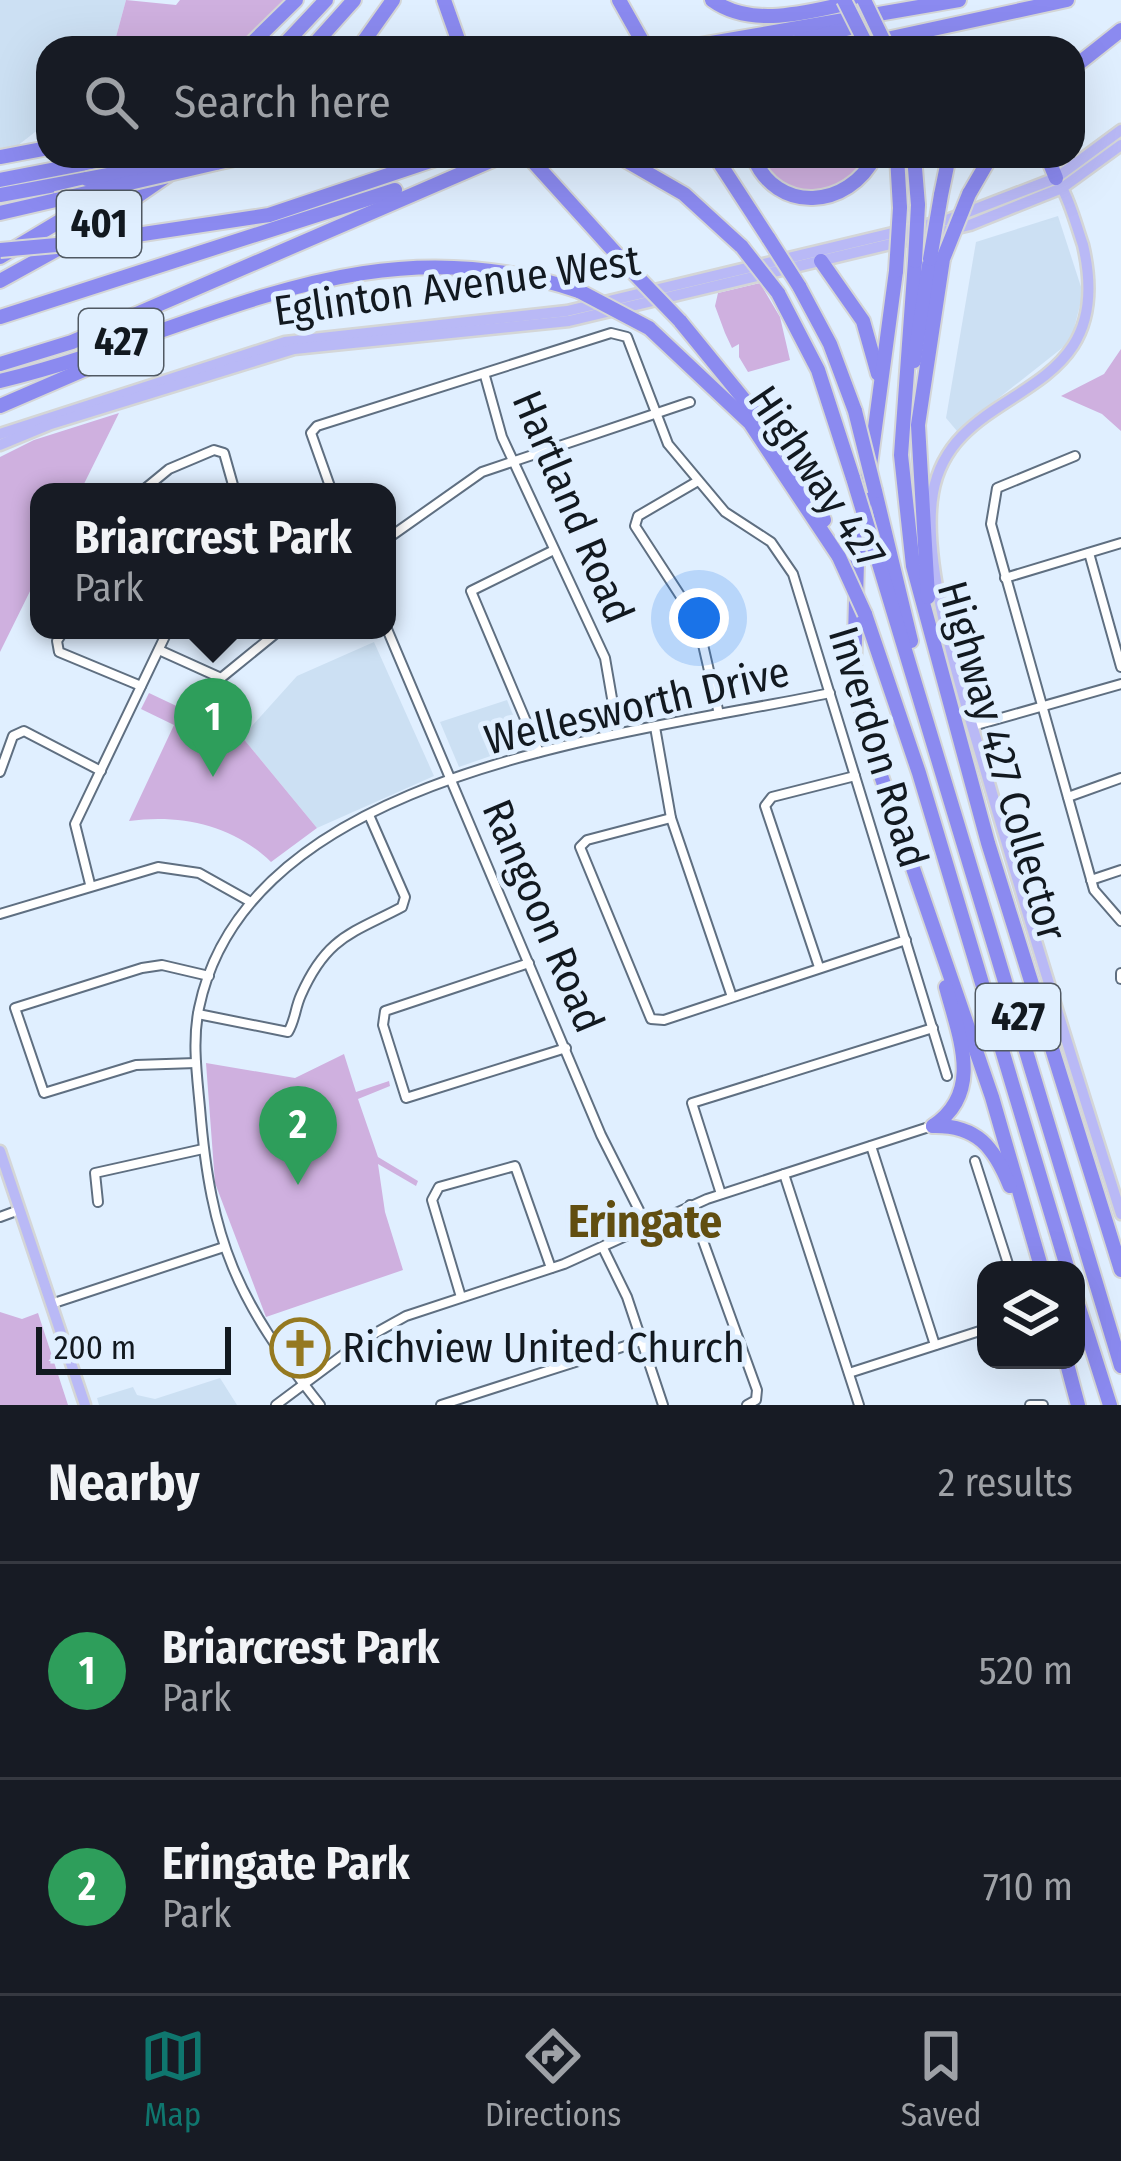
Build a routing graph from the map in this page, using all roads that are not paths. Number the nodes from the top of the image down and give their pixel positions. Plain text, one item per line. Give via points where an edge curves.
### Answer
1 (296, 0) edge
2 (326, 0) edge
3 (353, 0) edge
4 (393, 0) edge
5 (444, 0) edge
6 (619, 0) edge
7 (712, 0) edge
8 (844, 0) edge
9 (864, 0) edge
10 (961, 0) edge
11 (1067, 0) edge
12 (1121, 30) edge
13 (259, 36) edge
14 (292, 36) edge
15 (321, 36) edge
16 (368, 36) edge
17 (457, 36) edge
18 (639, 36) edge
19 (752, 36) edge
20 (820, 36) edge
21 (860, 36) edge
22 (886, 36) edge
23 (919, 36) edge
24 (1085, 58) edge
25 (1121, 130) edge
26 (1121, 145) edge
27 (36, 154) edge
28 (0, 161) edge
29 (1085, 161) edge
30 (1085, 167) edge
31 (61, 168) edge
32 (139, 168) edge
33 (159, 168) edge
34 (176, 168) edge
35 (181, 168) edge
36 (409, 168) edge
37 (469, 168) edge
38 (477, 168) edge
39 (538, 168) edge
40 (639, 168) edge
41 (723, 168) edge
42 (762, 168) edge
43 (866, 168) edge
44 (897, 168) edge
45 (915, 168) edge
46 (946, 168) edge
47 (984, 168) edge
48 (1052, 168) edge
49 (1077, 168) edge
50 (1083, 168) edge
51 (0, 180) edge
52 (1059, 183) junction
53 (0, 195) edge
54 (0, 213) edge
55 (0, 254) edge
56 (930, 260) junction
57 (821, 261) junction
58 (0, 281) edge
59 (243, 303) junction
60 (0, 317) edge
61 (0, 364) edge
62 (484, 376) junction
63 (0, 381) edge
64 (690, 402) dead end
65 (0, 406) edge
66 (656, 414) junction
67 (875, 427) junction
68 (0, 434) edge
69 (0, 446) edge
70 (1075, 456) dead end
71 (513, 460) junction
72 (698, 481) junction
73 (153, 483) edge
74 (232, 483) edge
75 (329, 483) edge
76 (396, 532) edge
77 (1121, 543) edge
78 (554, 550) junction
79 (1089, 553) junction
80 (839, 557) junction
81 (1005, 578) junction
82 (58, 639) edge
83 (164, 639) edge
84 (269, 639) edge
85 (392, 639) edge
86 (159, 650) junction
87 (1121, 668) edge
88 (1121, 684) edge
89 (943, 685) junction
90 (141, 686) junction
91 (830, 693) junction
92 (1042, 707) junction
93 (719, 714) junction
94 (930, 722) junction
95 (973, 726) junction
96 (655, 727) junction
97 (618, 733) junction
98 (538, 752) junction
99 (0, 772) edge
100 (101, 772) junction
101 (855, 776) junction
102 (1121, 778) edge
103 (455, 780) junction
104 (1068, 796) junction
105 (369, 815) junction
106 (671, 818) junction
107 (1121, 870) edge
108 (1091, 880) junction
109 (90, 884) junction
110 (249, 901) junction
111 (0, 914) edge
112 (928, 918) junction
113 (1121, 921) edge
114 (906, 940) junction
115 (529, 963) junction
116 (818, 967) junction
117 (209, 976) junction
118 (731, 994) junction
119 (198, 1014) junction
120 (933, 1028) junction
121 (566, 1048) junction
122 (196, 1064) junction
123 (947, 1076) dead end
124 (933, 1126) junction
125 (871, 1146) junction
126 (203, 1149) junction
127 (0, 1151) edge
128 (975, 1161) dead end
129 (784, 1174) junction
130 (1116, 1181) edge
131 (721, 1194) junction
132 (98, 1202) dead end
133 (690, 1205) junction
134 (20, 1210) junction
135 (1121, 1214) edge
136 (0, 1217) edge
137 (646, 1224) junction
138 (224, 1247) junction
139 (603, 1248) junction
140 (1007, 1261) edge
141 (1039, 1261) edge
142 (1039, 1261) edge
143 (1065, 1261) edge
144 (551, 1268) junction
145 (1121, 1270) edge
146 (461, 1297) junction
147 (51, 1304) junction
148 (1107, 1311) junction
149 (1085, 1327) edge
150 (977, 1332) edge
151 (1087, 1334) junction
152 (641, 1341) junction
153 (935, 1345) junction
154 (1121, 1346) edge
155 (1121, 1366) edge
156 (1068, 1369) edge
157 (850, 1373) junction
158 (303, 1384) junction
159 (86, 1405) edge
160 (276, 1405) edge
161 (320, 1405) edge
162 (441, 1405) edge
163 (663, 1405) edge
164 (747, 1405) edge
165 (860, 1405) edge
166 (1030, 1405) edge
167 (1043, 1405) edge
168 (1078, 1405) edge
169 (1100, 1405) edge
170 (1110, 1405) edge

1 - 13 highway
2 - 14 highway
3 - 15 highway
4 - 16 highway
5 - 17 highway
6 - 18 highway
7 - 9 highway via 763,16
8 - 21 highway, bridge
9 - 22 highway, bridge
10 - 19 highway
10 - 20 highway
11 - 23 highway
12 - 24 highway
25 - 29 main road, Eglinton Avenue West
26 - 30 main road, Eglinton Avenue West
27 - 28 highway
31 - 51 highway
32 - 55 highway, 401
33 - 53 highway, bridge
34 - 58 highway, 401
35 - 54 highway, bridge
36 - 55 highway, bridge via 269,215
37 - 60 highway
38 - 61 highway via 72,341
39 - 80 highway, bridge via 680,321 786,451
40 - 94 highway, Highway 427 / 427, bridge via 684,194 742,247 812,356
41 - 94 highway, bridge via 830,344 855,412
42 - 43 highway via 778,188 816,199 853,186
44 - 67 highway, Highway 427 / 427, bridge via 896,271
45 - 56 highway, bridge
46 - 56 highway, bridge
47 - 56 highway, bridge
48 - 52 highway
49 - 52 main road, Eglinton Avenue West
50 - 52 main road, Eglinton Avenue West
52 - 57 main road, Eglinton Avenue West via 983,221
52 - 68 main road, Eglinton Avenue West via 973,213 588,306 285,342
52 - 95 main road via 1094,284 1090,328 1074,354 957,446 934,488 936,561
56 - 89 highway via 917,449 924,569
56 - 89 highway, Highway 427 Collector / 427 via 902,401 907,534
57 - 67 highway via 872,340
57 - 69 main road, Eglinton Avenue West via 569,321 294,349
59 - 63 highway, Highway 427 / 427
59 - 65 highway
59 - 80 highway, Highway 427 / 427, bridge via 406,265 522,272 579,291 650,328 750,423
62 - 66 street via 622,334
62 - 71 street, Hartland Road
62 - 75 street via 312,428
64 - 66 street
66 - 71 street
66 - 72 street, Inverdon Road
67 - 112 highway, 427 via 854,601 854,675
70 - 81 street via 994,490 991,524
71 - 76 street via 469,478
71 - 78 street, Hartland Road
72 - 91 street, Inverdon Road via 788,563
72 - 93 street via 638,516 635,526 698,623
73 - 74 street via 214,450 224,453
77 - 79 street
78 - 97 street, Hartland Road via 605,658
78 - 98 street via 471,591
79 - 81 street
79 - 87 street
80 - 143 highway, Highway 427 / 427, bridge via 925,794
81 - 92 street
82 - 90 street via 59,652
83 - 86 street
84 - 86 street via 221,679
85 - 103 street, Rangoon Road
86 - 90 street
88 - 92 street
89 - 145 highway, Highway 427 Collector / 427
90 - 100 street
91 - 93 street, Wellesworth Drive
91 - 101 street, Inverdon Road
92 - 95 street
92 - 104 street
93 - 96 street, Wellesworth Drive
94 - 148 highway, Highway 427 / 427
95 - 130 main road
96 - 97 street, Wellesworth Drive
96 - 106 street
97 - 98 street, Wellesworth Drive
98 - 103 street, Wellesworth Drive
99 - 100 street via 13,736 23,731
100 - 109 street via 74,830
101 - 114 street, Inverdon Road
101 - 116 street via 772,797 765,806
102 - 104 street
103 - 105 street, Wellesworth Drive
103 - 115 street, Rangoon Road
104 - 108 street
105 - 110 street, Wellesworth Drive via 315,842
105 - 119 street via 405,897 402,907 368,919 336,945 309,980 288,1032
106 - 118 street
106 - 118 street via 587,840 580,852 651,1019
107 - 108 street
108 - 113 street via 1101,904
109 - 110 street via 167,867 199,873
109 - 111 street
110 - 117 street, Wellesworth Drive
112 - 124 highway via 964,1069 958,1103
112 - 141 highway, 427
114 - 116 street
114 - 120 street, Inverdon Road
115 - 121 street, Rangoon Road
115 - 121 street via 385,1011 406,1098
116 - 118 street
117 - 119 street, Wellesworth Drive
117 - 122 street via 142,968 15,1008 44,1093 136,1065
119 - 122 street, Wellesworth Drive
120 - 123 street, Inverdon Road
120 - 131 street via 692,1103
121 - 137 street, Rangoon Road
122 - 126 street, Wellesworth Drive
124 - 125 street
124 - 142 highway via 961,1126 986,1141
125 - 129 street
125 - 153 street
126 - 132 street via 95,1173
126 - 138 street, Wellesworth Drive
127 - 134 main road
128 - 140 street
129 - 131 street
129 - 157 street
130 - 135 main road
131 - 133 street
133 - 137 street
133 - 164 street via 757,1390
134 - 136 street
134 - 147 main road
137 - 139 street
138 - 147 street
138 - 158 street, Wellesworth Drive via 260,1328
139 - 144 street
139 - 152 street
144 - 146 street
144 - 146 street via 523,1176 506,1166 433,1191
146 - 158 street via 386,1326
147 - 159 main road
148 - 154 highway
148 - 155 highway, 427
149 - 151 highway
150 - 153 street
151 - 169 highway
151 - 170 highway
152 - 162 street
152 - 163 street
153 - 157 street
156 - 168 highway
157 - 165 street
158 - 160 street
158 - 161 street, Wellesworth Drive
166 - 167 street

